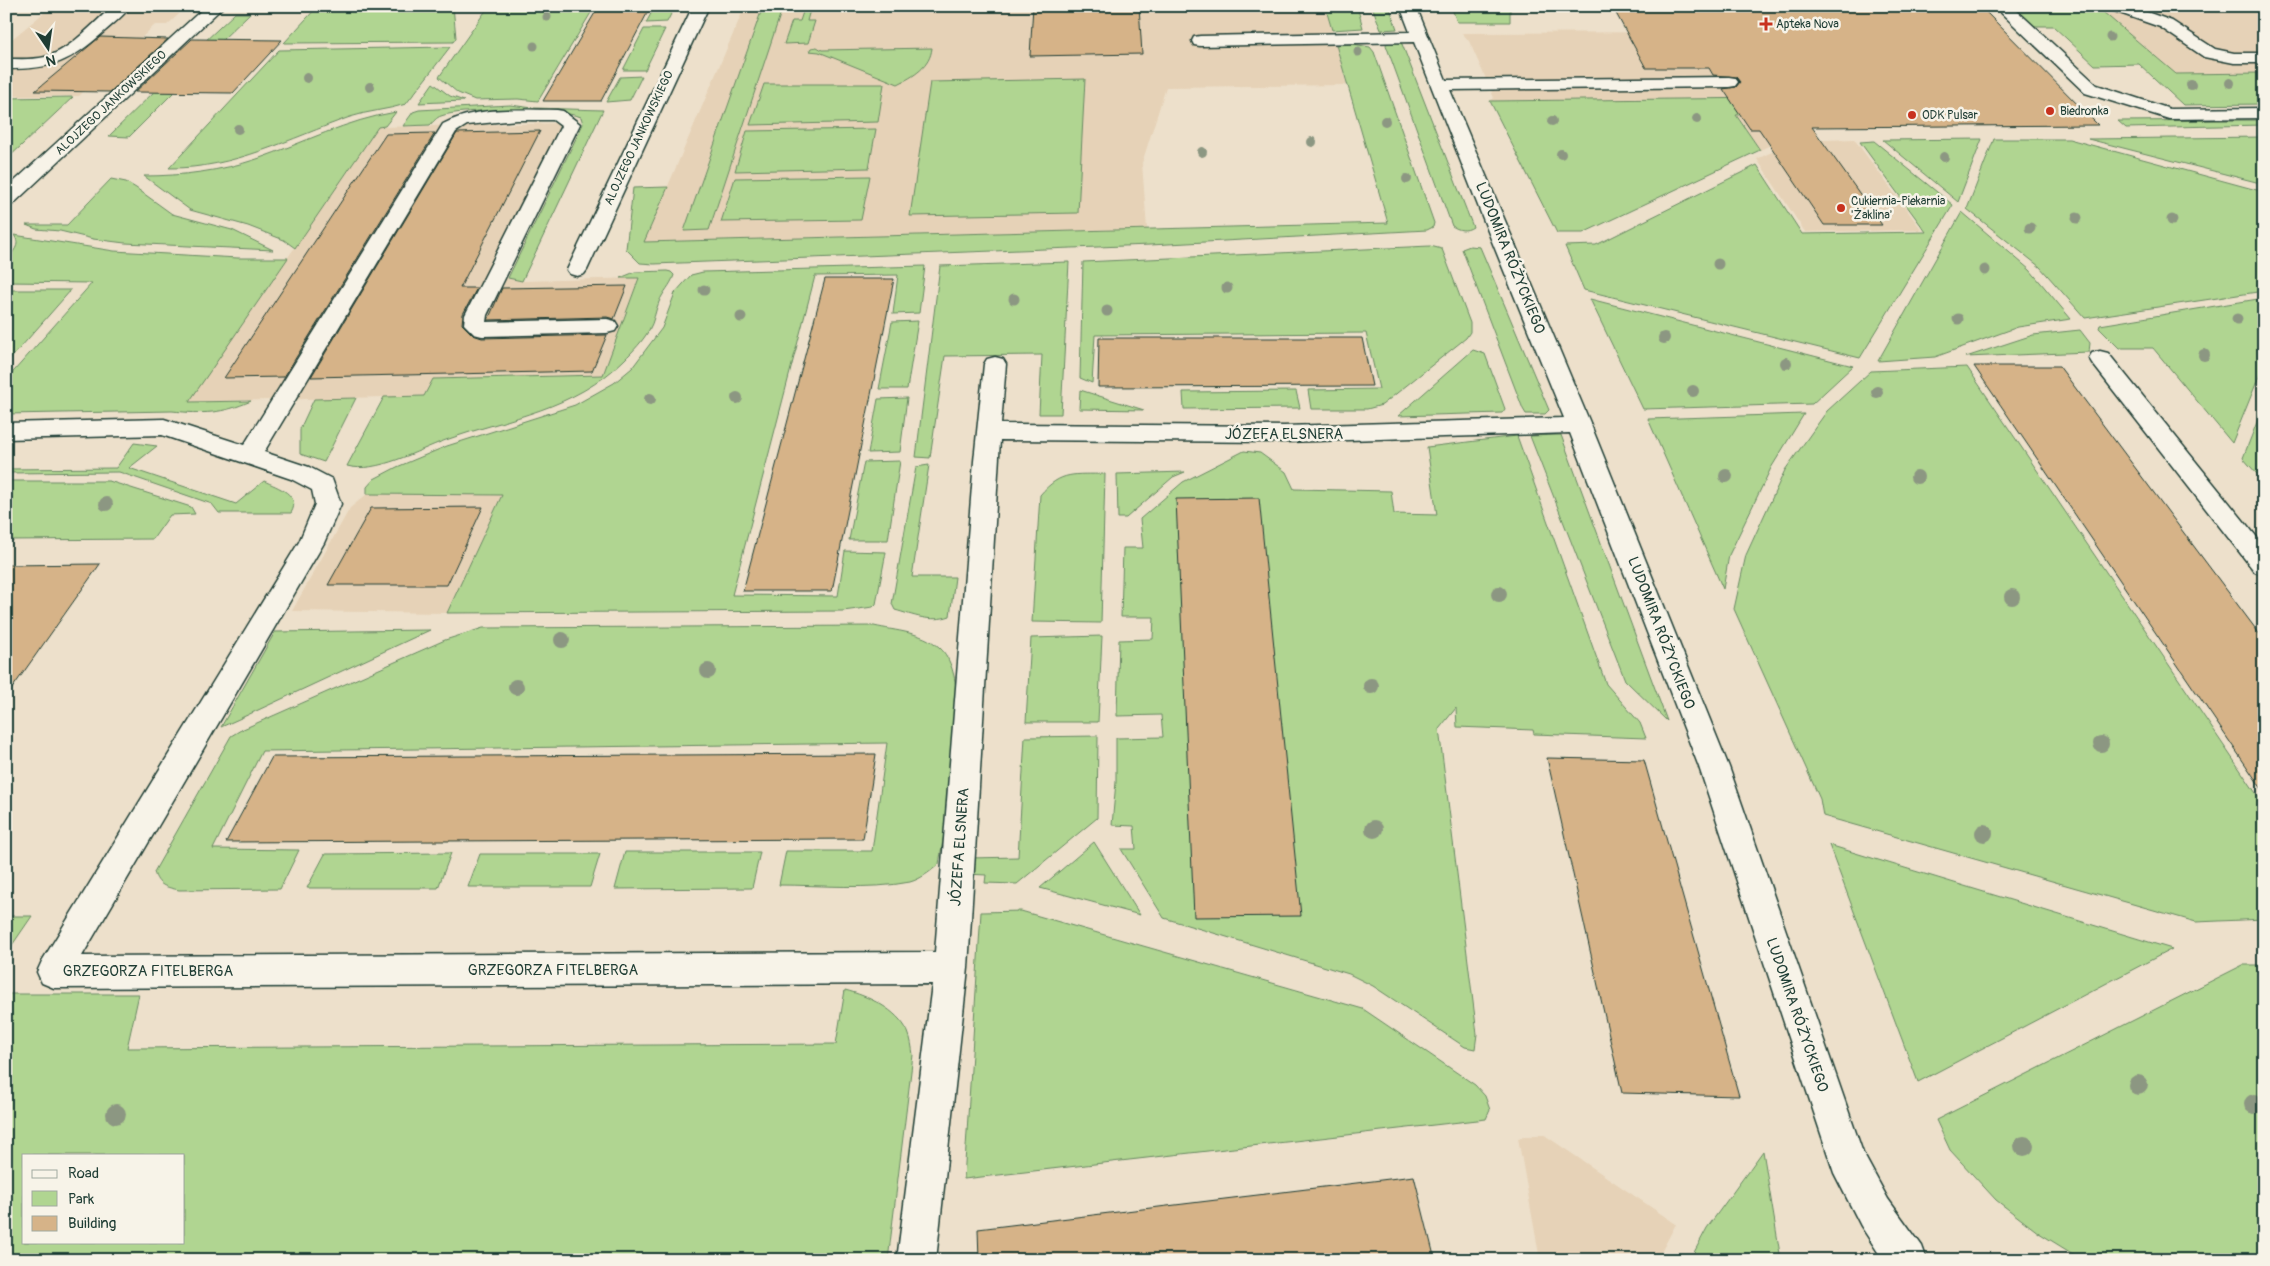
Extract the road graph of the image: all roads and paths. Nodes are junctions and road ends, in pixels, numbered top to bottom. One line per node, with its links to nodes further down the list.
1 (123, 6): 10 (street)
2 (216, 6): 14 (street, ALOJZEGO JANKOWSKIEGO)
3 (701, 6): 15 (street, ALOJZEGO JANKOWSKIEGO)
4 (1408, 6): 7 (street, LUDOMIRA RÓŻYCKIEGO)
5 (2002, 6): 13 (street)
6 (2114, 6): 9 (street)
7 (1420, 37): 8 (street); 12 (street, LUDOMIRA RÓŻYCKIEGO)
8 (1200, 41)
9 (2264, 58)
10 (6, 64)
11 (1729, 82): 12 (street)
12 (1441, 85): 19 (street, LUDOMIRA RÓŻYCKIEGO)
13 (2264, 112)
14 (6, 200)
15 (577, 270)
16 (606, 326): 22 (street)
17 (2100, 358): 23 (street)
18 (995, 364): 21 (street, JÓZEFA ELSNERA)
19 (1579, 425): 21 (street, JÓZEFA ELSNERA); 26 (street, LUDOMIRA RÓŻYCKIEGO)
20 (6, 431): 22 (street, GRZEGORZA FITELBERGA)
21 (989, 432): 24 (street, JÓZEFA ELSNERA)
22 (250, 455): 24 (street, GRZEGORZA FITELBERGA)
23 (2264, 565)
24 (952, 968): 25 (street, JÓZEFA ELSNERA)
25 (916, 1260)
26 (1908, 1260)

